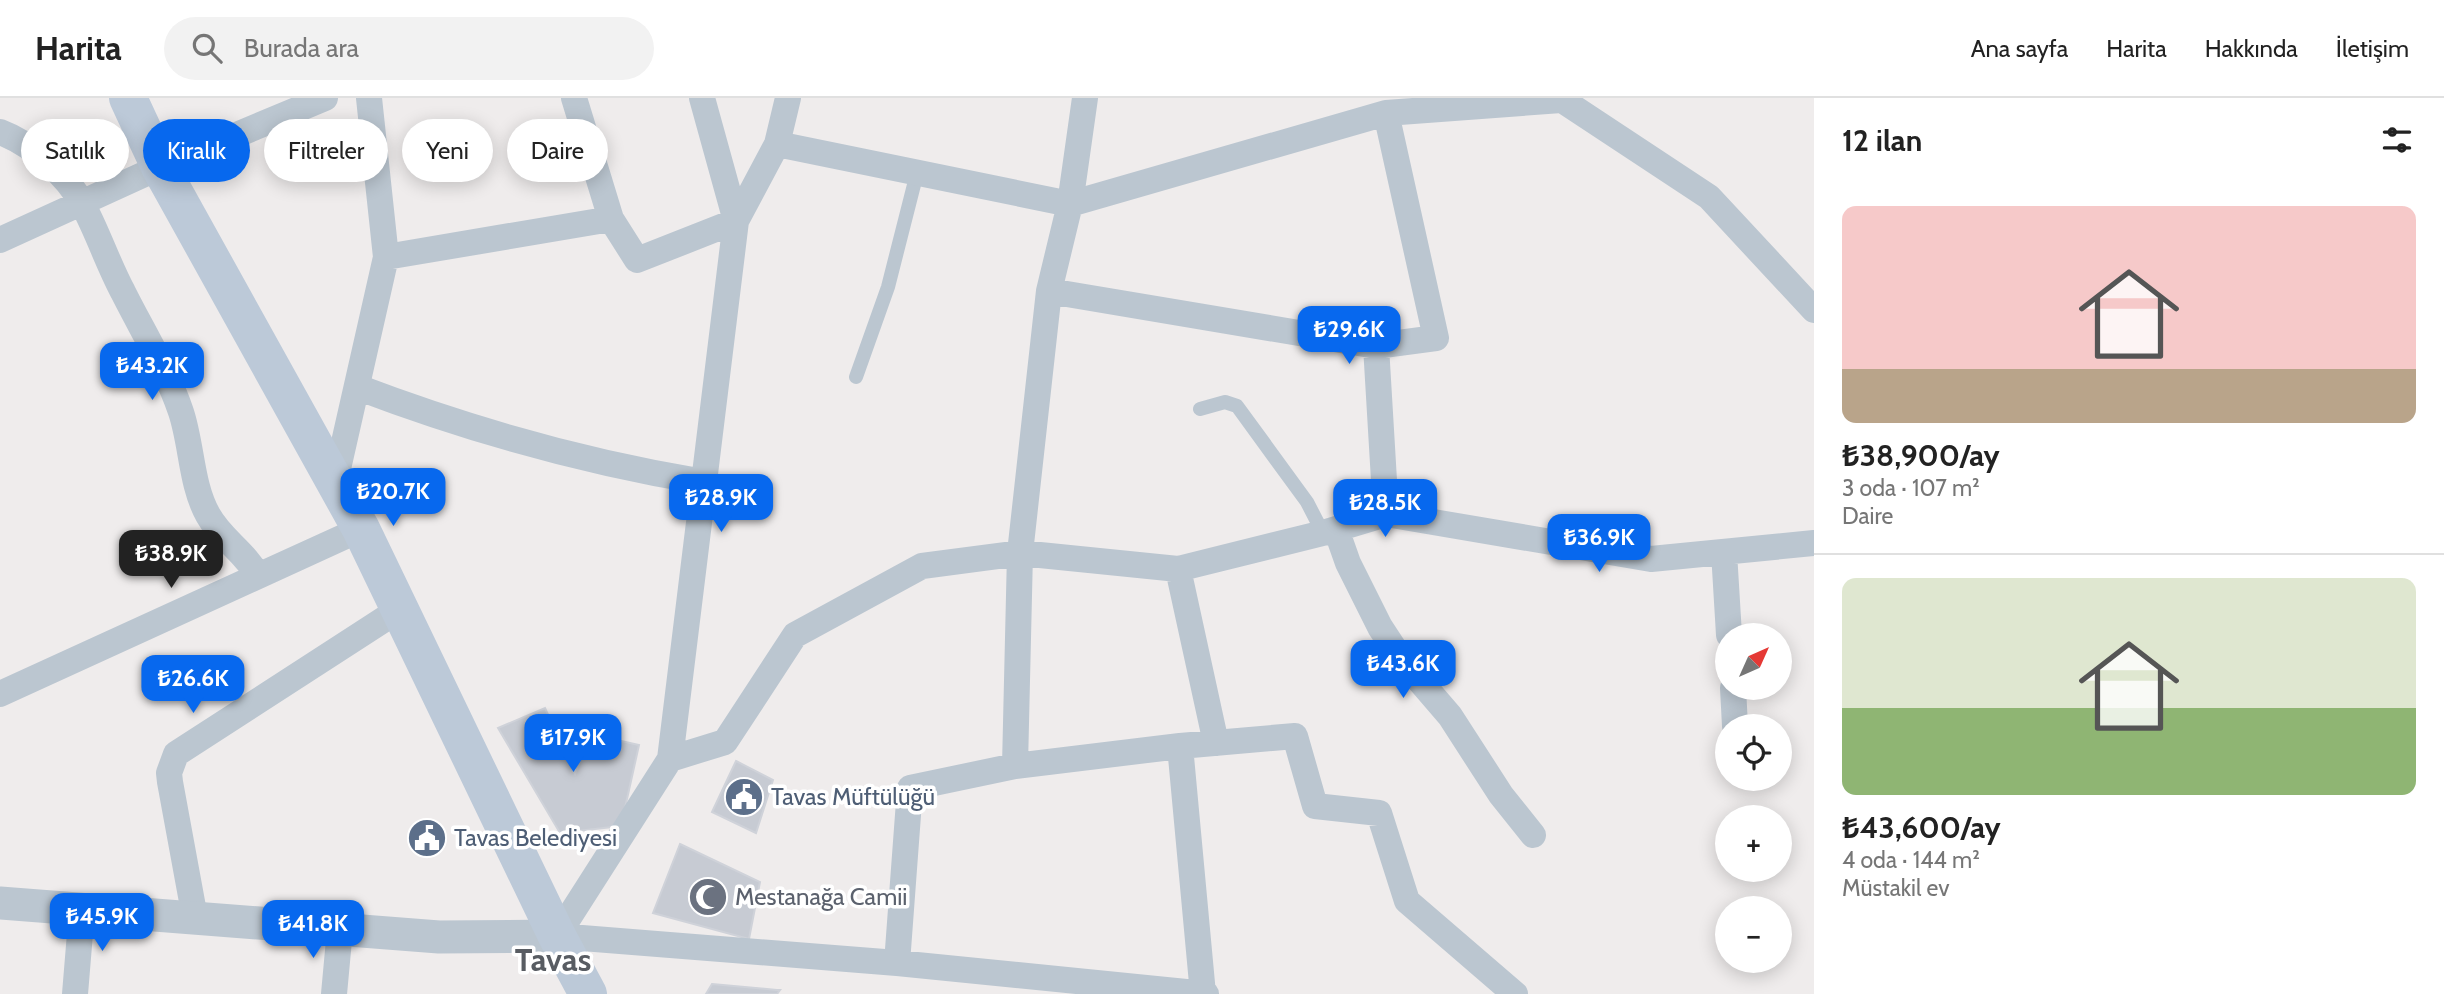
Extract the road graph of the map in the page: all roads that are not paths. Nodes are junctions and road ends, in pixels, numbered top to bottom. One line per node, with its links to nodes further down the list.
1 (128, 98): 11 (main road)
2 (324, 98): 10 (street)
3 (369, 98): 22 (street)
4 (574, 98): 19 (street)
5 (702, 98): 20 (street)
6 (788, 98): 13 (street)
7 (1085, 98): 18 (street)
8 (1560, 99): 9 (street); 24 (street)
9 (1386, 113): 18 (street); 25 (street)
10 (250, 129)
11 (143, 130)
12 (0, 132): 17 (street)
13 (777, 144): 14 (street); 20 (street)
14 (917, 173): 18 (street); 26 (lane)
15 (143, 175): 17 (street)
16 (168, 182): 29 (main road)
17 (82, 203): 21 (street); 38 (street)
18 (1070, 204): 23 (street)
19 (611, 219): 20 (street); 22 (street)
20 (736, 221): 30 (street)
21 (0, 240)
22 (386, 257): 27 (street)
23 (1049, 291): 25 (street); 36 (street)
24 (1814, 310)
25 (1376, 346): 31 (street)
26 (856, 377)
27 (357, 387): 29 (street); 30 (street)
28 (1200, 409): 33 (lane)
29 (335, 482): 32 (main road)
30 (704, 482): 44 (street)
31 (1386, 514): 33 (street); 35 (street)
32 (361, 529): 38 (street); 39 (main road)
33 (1329, 531): 37 (street); 46 (street)
34 (1814, 543): 35 (street)
35 (1724, 552): 40 (street)
36 (1020, 553): 37 (street); 44 (street); 45 (street)
37 (1178, 569): 42 (street)
38 (258, 576): 41 (street)
39 (400, 609): 49 (street); 51 (main road)
40 (1728, 623)
41 (0, 694)
42 (1216, 743): 43 (street); 57 (street)
43 (1180, 746): 45 (street); 56 (street)
44 (670, 759): 51 (street)
45 (1016, 766): 52 (street)
46 (1533, 835)
47 (0, 903): 48 (street)
48 (82, 909): 49 (street); 53 (street)
49 (195, 918): 50 (street)
50 (340, 929): 51 (street); 54 (street)
51 (557, 936): 52 (street); 55 (main road)
52 (897, 963): 56 (street)
53 (75, 994)
54 (334, 994)
55 (588, 994)
56 (1205, 994)
57 (1516, 994)

